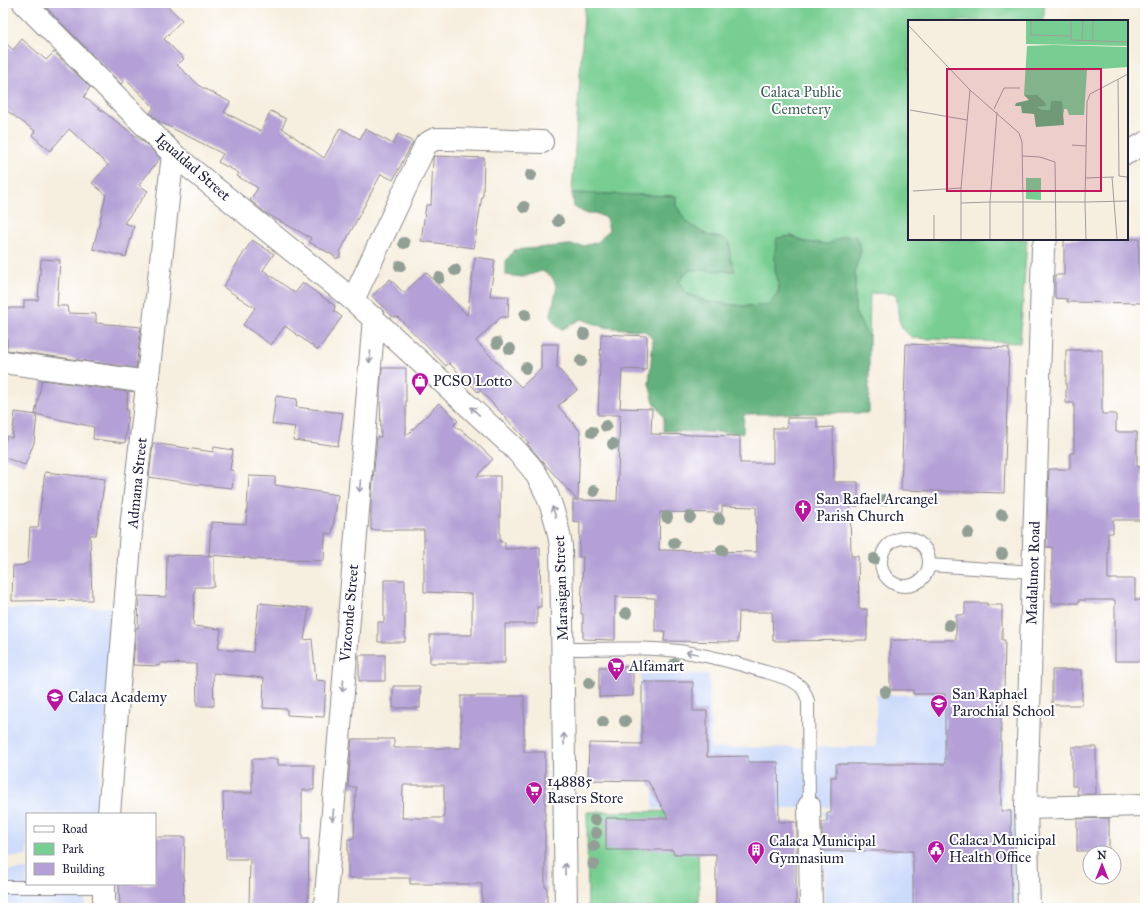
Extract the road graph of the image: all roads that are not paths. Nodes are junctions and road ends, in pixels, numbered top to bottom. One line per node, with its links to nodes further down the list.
1 (24, 3): 5 (street, Igualdad Street)
2 (542, 142): 7 (street)
3 (1145, 142): 4 (street)
4 (1128, 151)
5 (173, 154): 7 (street, Igualdad Street); 10 (street, Admana Street)
6 (1046, 240): 12 (street, Madalunot Road)
7 (353, 300): 8 (street, Igualdad Street)
8 (374, 318): 13 (street, Marasigan Street, one-way to 8); 21 (street, Vizconde Street, one-way to 21)
9 (3, 362): 10 (street)
10 (148, 382): 17 (street, Admana Street)
11 (929, 565): 11 (lane); 12 (lane)
12 (1034, 572): 16 (street, Madalunot Road)
13 (563, 649): 15 (lane, one-way to 13); 22 (street, Marasigan Street, one-way to 13)
14 (1145, 805): 16 (street)
15 (809, 806): 23 (street)
16 (1026, 808): 24 (street, Madalunot Road)
17 (109, 813)
18 (104, 885): 19 (lane); 20 (street)
19 (3, 887)
20 (104, 908)
21 (325, 908)
22 (566, 908)
23 (811, 908)
24 (1029, 908)

